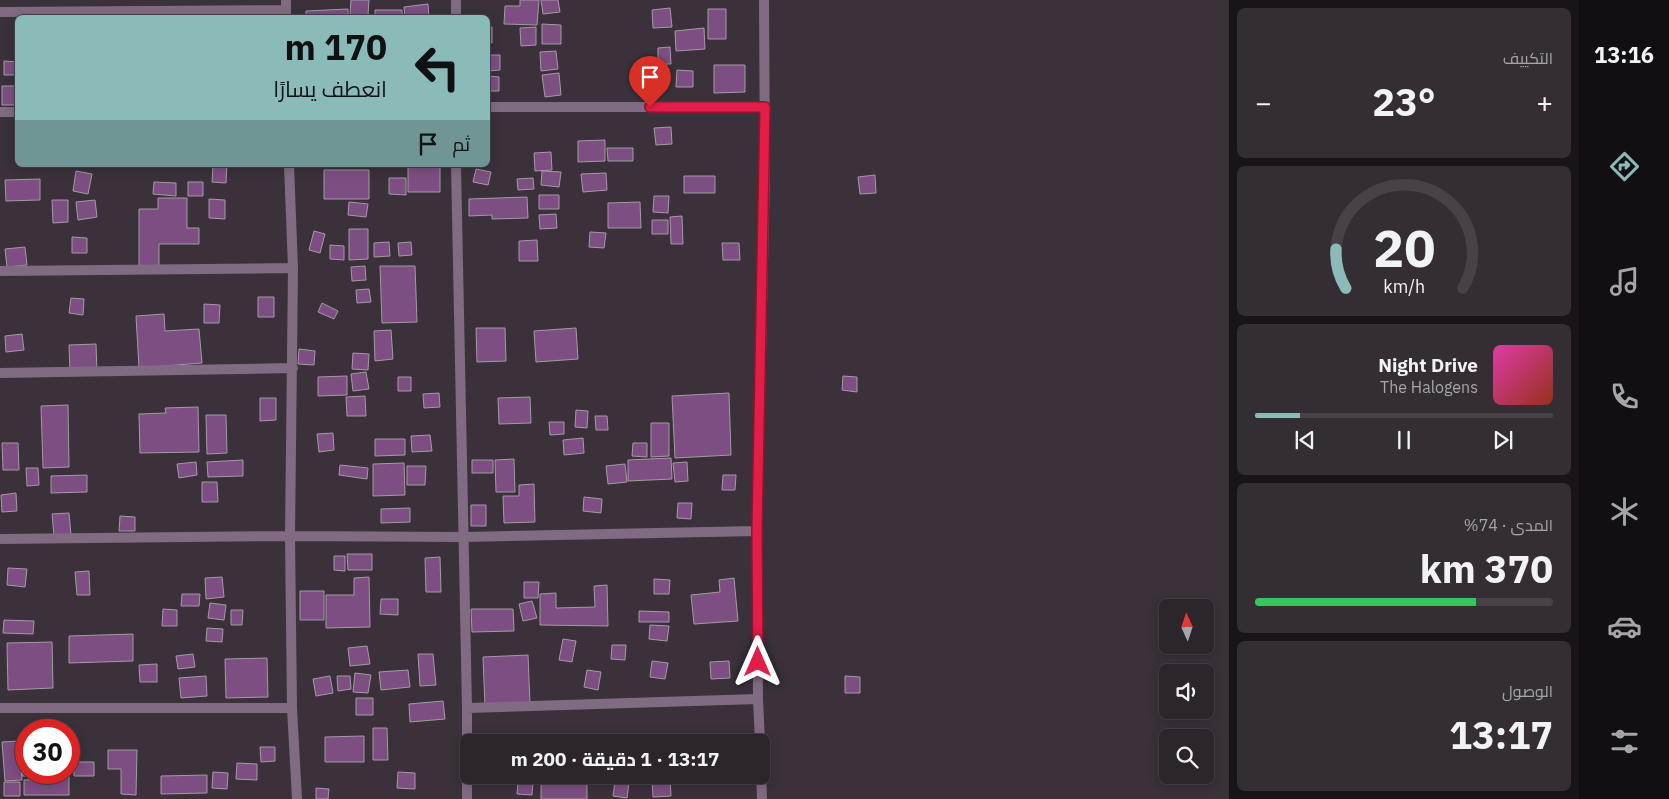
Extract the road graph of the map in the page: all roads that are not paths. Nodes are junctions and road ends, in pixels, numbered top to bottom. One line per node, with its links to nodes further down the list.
1 (456, 0): 5 (street)
2 (764, 0): 7 (street)
3 (286, 9): 4 (street)
4 (0, 12)
5 (456, 15)
6 (490, 107): 7 (street)
7 (765, 107): 16 (street)
8 (0, 112): 9 (street)
9 (15, 112)
10 (289, 167): 12 (street)
11 (456, 167): 18 (street)
12 (293, 268): 13 (street); 14 (street)
13 (0, 271)
14 (293, 368): 15 (street); 17 (street)
15 (0, 373)
16 (757, 531): 18 (street); 20 (street)
17 (290, 536): 18 (street); 19 (street); 22 (street)
18 (463, 537): 23 (street)
19 (0, 539)
20 (758, 699): 23 (street); 24 (street)
21 (0, 708): 22 (street)
22 (292, 708): 26 (street)
23 (467, 708): 27 (street)
24 (760, 734)
25 (761, 784): 28 (street)
26 (297, 799)
27 (467, 799)
28 (762, 799)

